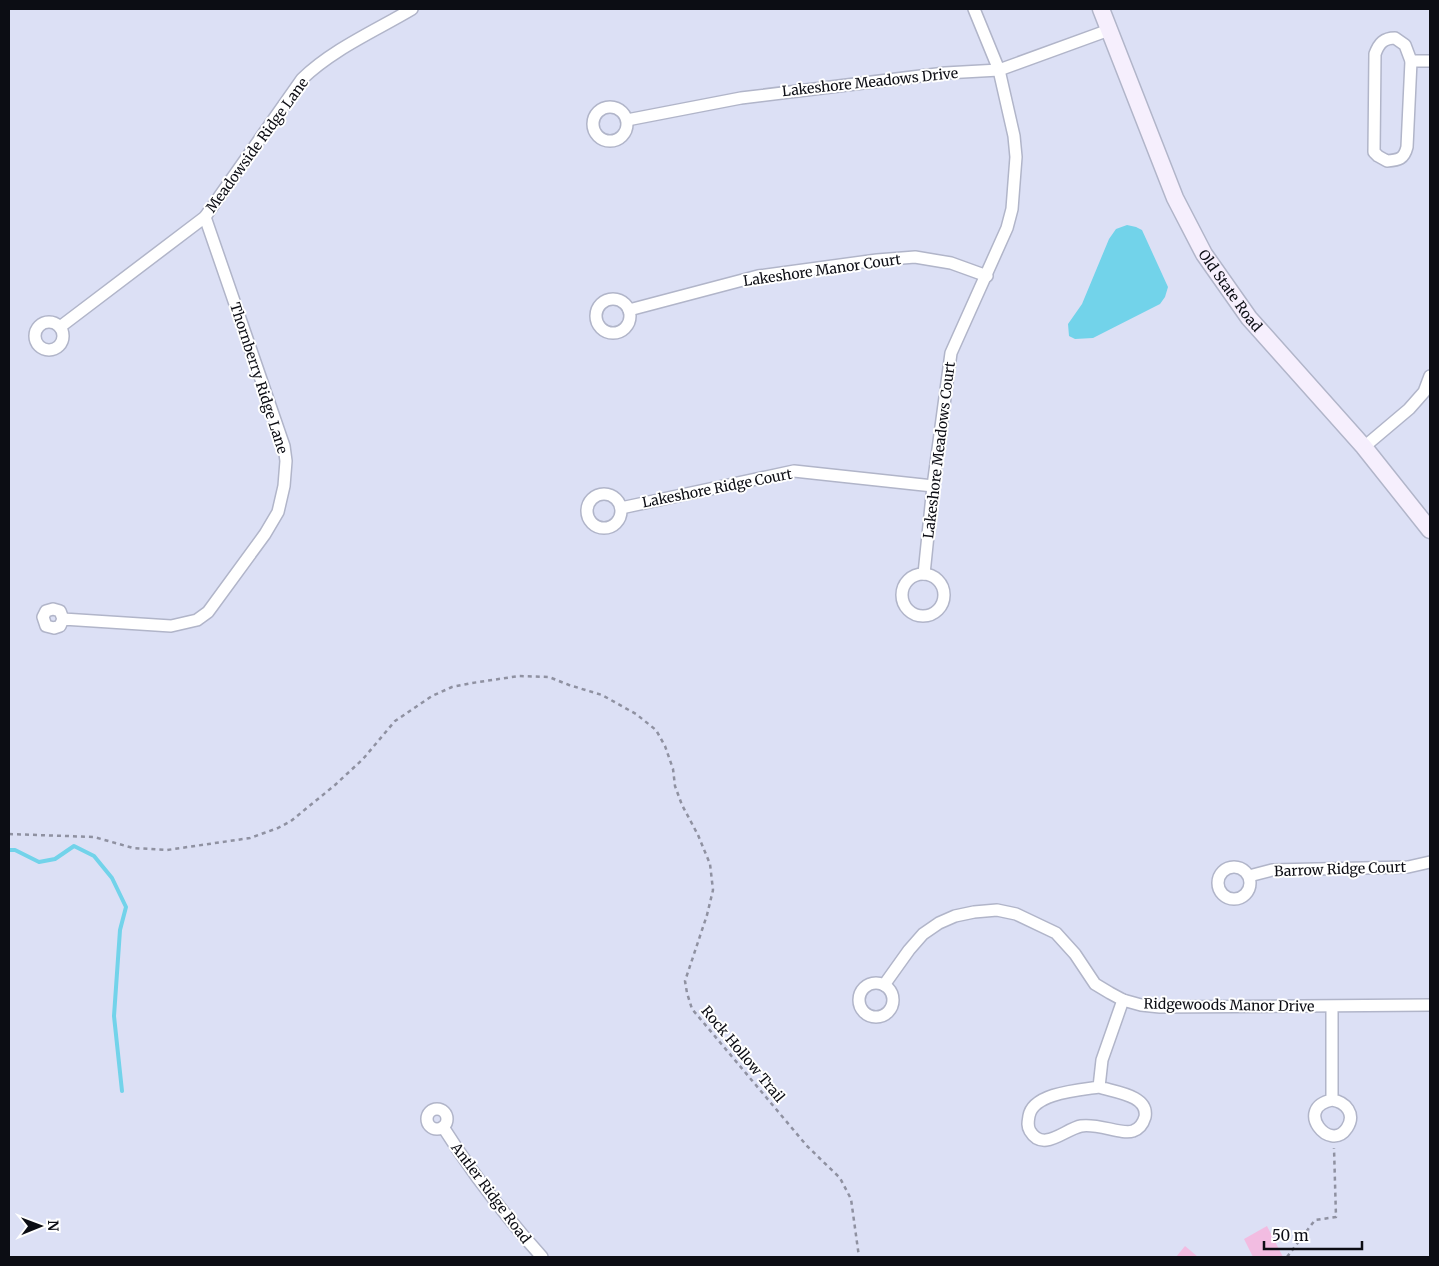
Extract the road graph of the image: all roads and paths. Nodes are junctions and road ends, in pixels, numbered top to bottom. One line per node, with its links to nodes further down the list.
1 (412, 9): 9 (street, Meadowside Ridge Lane)
2 (974, 9): 7 (street, Lakeshore Meadows Court)
3 (1101, 9): 4 (street, Old State Road)
4 (1109, 30): 7 (street, Lakeshore Meadows Drive); 14 (street, Old State Road)
5 (1430, 60): 6 (street)
6 (1411, 61): 6 (street)
7 (999, 70): 8 (street, Lakeshore Meadows Drive); 10 (street, Lakeshore Meadows Court)
8 (627, 120)
9 (205, 217): 12 (street, Meadowside Ridge Lane); 19 (street, Thornberry Ridge Lane)
10 (987, 276): 11 (street, Lakeshore Manor Court); 15 (street, Lakeshore Meadows Court)
11 (629, 310)
12 (60, 328)
13 (1430, 376): 14 (street)
14 (1364, 447): 17 (street, Old State Road)
15 (933, 486): 16 (street, Lakeshore Ridge Court); 18 (street, Lakeshore Meadows Court)
16 (621, 508)
17 (1430, 530)
18 (924, 574)
19 (63, 619)
20 (9, 834): 32 (path, Rock Hollow Trail)
21 (1430, 862): 22 (street, Barrow Ridge Court)
22 (1249, 876)
23 (884, 985): 24 (street, Ridgewoods Manor Drive)
24 (1123, 1000): 26 (street, Ridgewoods Manor Drive); 27 (street)
25 (1430, 1005): 26 (street, Ridgewoods Manor Drive)
26 (1332, 1007): 28 (street)
27 (1099, 1087): 27 (street)
28 (1332, 1100)
29 (443, 1127): 31 (street, Antler Ridge Road)
30 (1334, 1146): 33 (path)
31 (542, 1257)
32 (859, 1257)
33 (1287, 1257)

